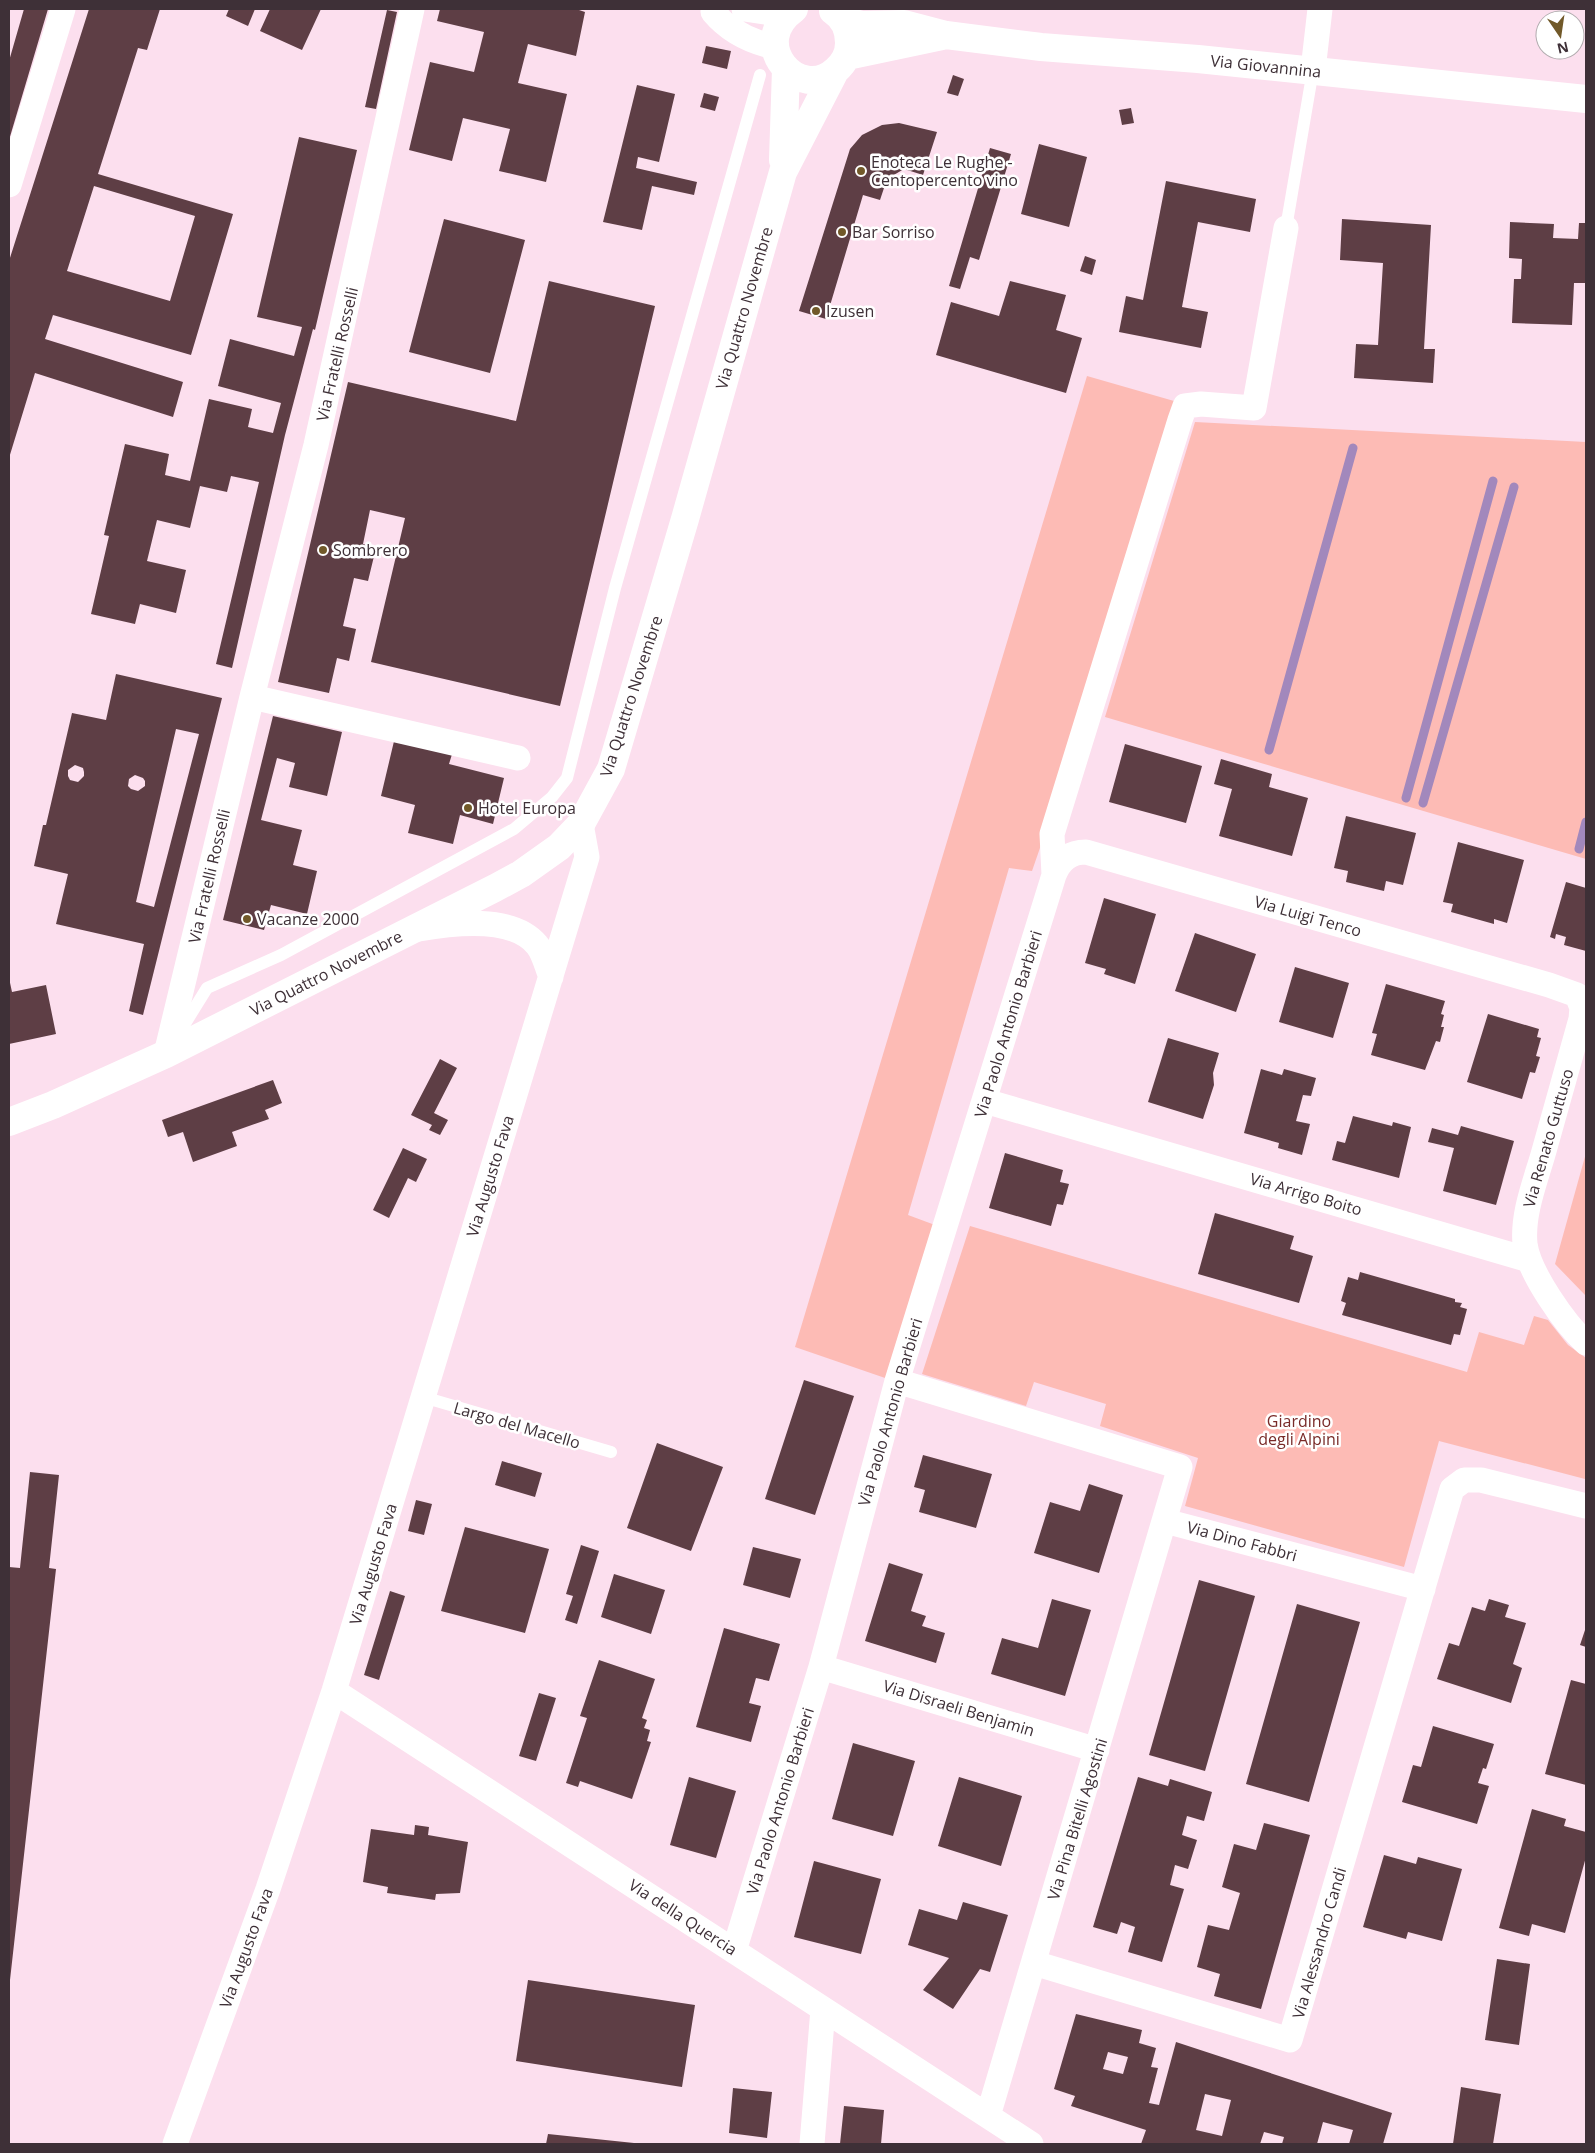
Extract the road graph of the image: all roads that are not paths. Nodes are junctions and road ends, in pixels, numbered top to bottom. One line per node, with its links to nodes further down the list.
1 (63, 9): 14 (street)
2 (412, 9): 16 (street, Via Fratelli Rosselli)
3 (744, 9): 6 (street)
4 (1320, 9): 11 (street)
5 (709, 10): 9 (street)
6 (790, 12): 9 (main road, Via Quattro Novembre)
7 (836, 14): 8 (main road, Via Giovannina); 10 (main road, Via Quattro Novembre)
8 (946, 35): 10 (main road, Via Giovannina); 11 (main road, Via Giovannina)
9 (774, 64): 10 (main road); 13 (main road, Via Quattro Novembre); 23 (lane)
10 (840, 64): 13 (main road, Via Quattro Novembre)
11 (1313, 70): 12 (main road, Via Giovannina); 15 (lane)
12 (1586, 99)
13 (783, 172): 18 (main road, Via Quattro Novembre)
14 (9, 185)
15 (1286, 228): 19 (street)
16 (252, 697): 17 (street); 23 (street, Via Fratelli Rosselli)
17 (518, 758)
18 (581, 824): 20 (main road, Via Quattro Novembre); 21 (street, Via Augusto Fava)
19 (1054, 875): 22 (street, Via Luigi Tenco); 24 (street, Via Paolo Antonio Barbieri)
20 (412, 930): 21 (street); 23 (main road, Via Quattro Novembre)
21 (551, 977): 29 (street, Via Augusto Fava)
22 (1572, 991): 26 (street, Via Renato Guttuso)
23 (166, 1054): 25 (main road, Via Quattro Novembre)
24 (984, 1101): 26 (street, Via Arrigo Boito); 28 (street, Via Paolo Antonio Barbieri)
25 (9, 1122)
26 (1529, 1260): 27 (street)
27 (1586, 1344)
28 (897, 1381): 32 (street, Via Dino Fabbri); 34 (street, Via Paolo Antonio Barbieri)
29 (423, 1397): 30 (lane, Largo del Macello); 35 (street, Via Augusto Fava)
30 (611, 1452)
31 (1586, 1506): 33 (street)
32 (1165, 1521): 33 (street, Via Dino Fabbri); 36 (street, Via Pina Bitelli Agostini)
33 (1424, 1589): 38 (street, Via Alessandro Candi)
34 (821, 1667): 36 (street, Via Disraeli Benjamin); 37 (street, Via Paolo Antonio Barbieri)
35 (334, 1691): 37 (street, Via della Quercia); 41 (street, Via Augusto Fava)
36 (1097, 1750): 38 (street, Via Pina Bitelli Agostini)
37 (734, 1951): 39 (street, Via della Quercia)
38 (1034, 1963): 40 (street, Via Pina Bitelli Agostini)
39 (823, 2009): 40 (street, Via della Quercia); 42 (street)
40 (988, 2116): 43 (street, Via della Quercia)
41 (175, 2144)
42 (812, 2144)
43 (1031, 2144)

